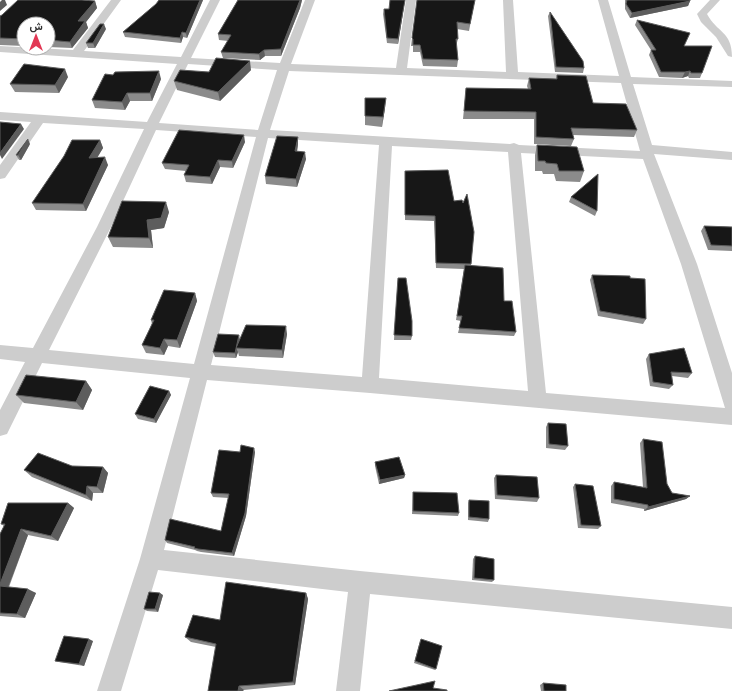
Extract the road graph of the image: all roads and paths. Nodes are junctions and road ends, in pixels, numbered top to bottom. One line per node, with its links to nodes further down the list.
1 (116, 0): 9 (street)
2 (215, 0): 11 (street)
3 (310, 0): 12 (street)
4 (411, 0): 13 (street)
5 (508, 0): 14 (street)
6 (603, 0): 15 (street)
7 (715, 0): 10 (street)
8 (0, 49): 9 (street)
9 (77, 53): 11 (street)
10 (732, 54)
11 (185, 61): 12 (street); 19 (street)
12 (284, 67): 13 (street); 20 (street)
13 (402, 72): 14 (street)
14 (512, 76): 15 (street)
15 (626, 80): 16 (street); 23 (street)
16 (732, 84)
17 (0, 116): 18 (street)
18 (40, 118): 19 (street); 25 (street)
19 (152, 125): 20 (street); 27 (street)
20 (264, 134): 21 (street); 28 (street)
21 (386, 142): 22 (street); 29 (street)
22 (514, 147): 23 (street); 30 (street)
23 (647, 152): 24 (street); 31 (street)
24 (732, 156)
25 (0, 175)
26 (0, 352): 27 (street)
27 (38, 355): 28 (street); 33 (street)
28 (202, 372): 29 (street); 34 (street)
29 (370, 385): 30 (street)
30 (538, 400): 32 (street)
31 (732, 404)
32 (732, 417)
33 (0, 428)
34 (151, 558): 35 (street); 37 (street)
35 (360, 582): 36 (street); 38 (street)
36 (732, 618)
37 (109, 691)
38 (348, 691)

